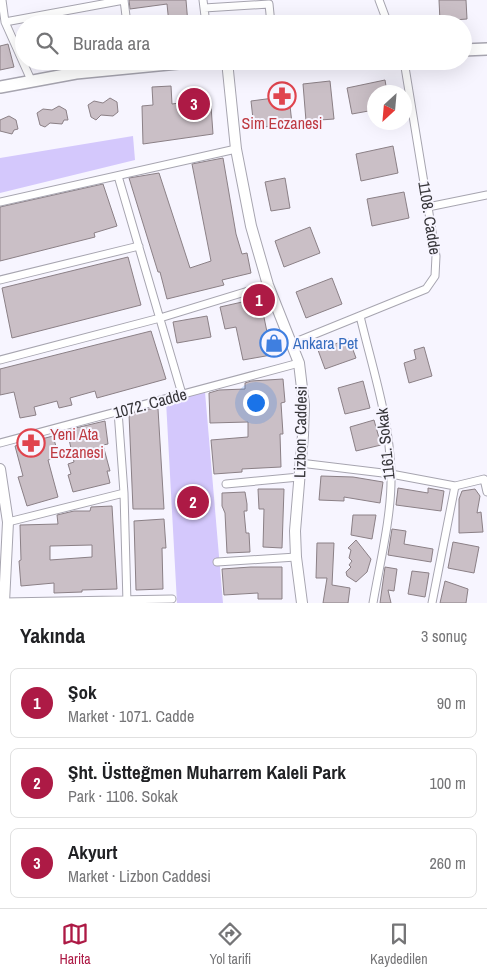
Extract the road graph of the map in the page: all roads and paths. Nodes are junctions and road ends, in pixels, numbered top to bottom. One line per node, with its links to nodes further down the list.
1 (2, 0): 12 (street)
2 (124, 0): 6 (street); 7 (street)
3 (203, 0): 5 (street)
4 (379, 0): 10 (street)
5 (204, 8): 8 (street); 9 (street)
6 (43, 15)
7 (126, 15)
8 (205, 15)
9 (270, 15)
10 (385, 15)
11 (15, 20): 12 (street)
12 (5, 22): 13 (street)
13 (15, 44)
14 (487, 49): 15 (main road)
15 (472, 50)
16 (27, 70): 20 (street)
17 (94, 70): 20 (main road)
18 (228, 70): 22 (main road, Lizbon Caddesi)
19 (405, 70): 26 (street, 1108. Cadde)
20 (31, 80): 21 (main road)
21 (0, 86)
22 (236, 149): 23 (street); 29 (main road, Lizbon Caddesi)
23 (118, 176): 25 (street); 27 (street)
24 (487, 195): 26 (street)
25 (0, 202)
26 (428, 207): 30 (street, 1108. Cadde)
27 (139, 246): 28 (street); 31 (street)
28 (0, 280)
29 (268, 286): 31 (street); 32 (main road, Lizbon Caddesi)
30 (360, 316): 32 (street, 1108. Cadde); 40 (street, 1161. Sokak)
31 (160, 318): 33 (street); 35 (street)
32 (293, 343): 34 (main road, Lizbon Caddesi)
33 (0, 360)
34 (300, 363): 35 (street, 1072. Cadde); 38 (main road, Lizbon Caddesi)
35 (182, 394): 36 (street, 1072. Cadde)
36 (118, 411): 37 (street, 1072. Cadde); 44 (street)
37 (0, 443)
38 (300, 463): 40 (street); 41 (main road, Lizbon Caddesi)
39 (0, 469): 46 (main road)
40 (391, 474): 43 (street); 53 (street, 1161. Sokak)
41 (299, 477): 42 (street); 47 (main road, Lizbon Caddesi)
42 (226, 484)
43 (455, 486): 45 (street); 54 (street)
44 (124, 492): 46 (street); 50 (street)
45 (487, 492)
46 (8, 522): 51 (main road)
47 (296, 557): 48 (street); 52 (main road, Lizbon Caddesi)
48 (217, 562)
49 (172, 599): 50 (street)
50 (127, 602): 51 (street)
51 (4, 603)
52 (302, 603)
53 (373, 603)
54 (432, 603)

